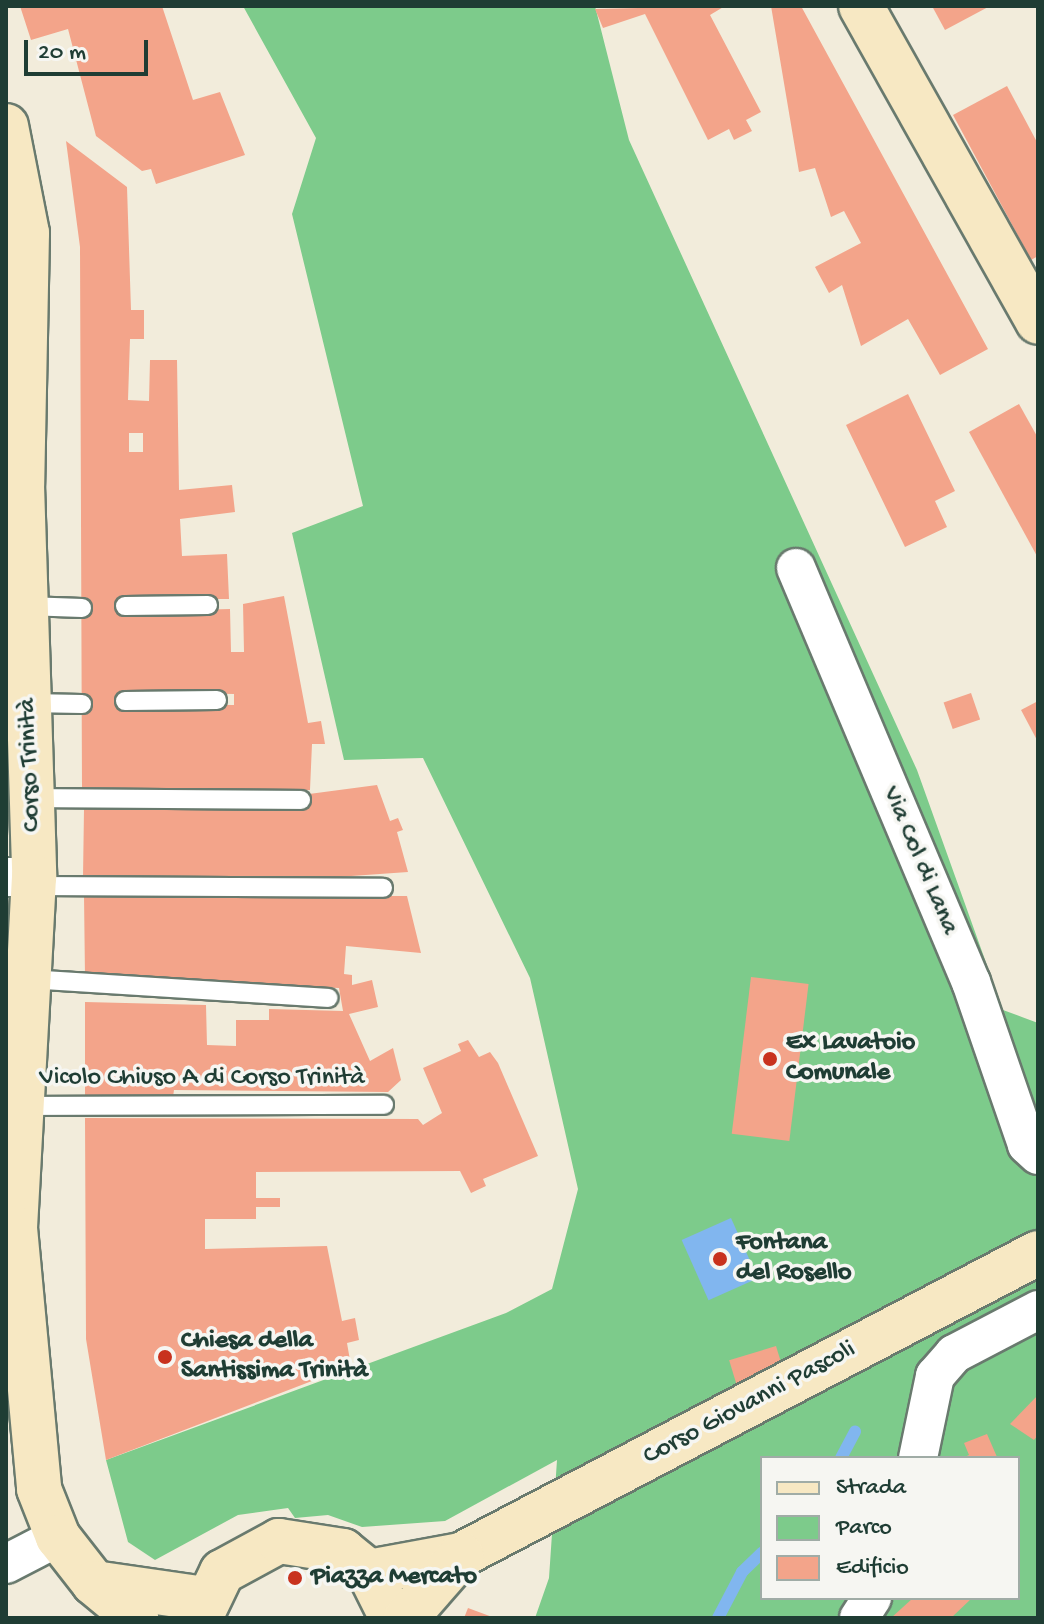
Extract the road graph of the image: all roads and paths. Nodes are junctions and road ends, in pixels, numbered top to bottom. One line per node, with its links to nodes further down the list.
1 (861, 6): 3 (main road)
2 (6, 126): 4 (main road, Corso Trinità)
3 (1038, 322)
4 (14, 486): 7 (main road, Corso Trinità)
5 (796, 568): 22 (street, Via Col di Lana)
6 (208, 605): 8 (lane)
7 (26, 606): 9 (lane); 12 (main road, Corso Trinità)
8 (125, 606)
9 (82, 608)
10 (217, 700): 11 (lane)
11 (125, 701)
12 (29, 703): 13 (lane); 14 (main road, Corso Trinità)
13 (82, 704)
14 (32, 798): 15 (lane); 16 (main road, Corso Trinità)
15 (301, 800)
16 (25, 880): 17 (lane); 18 (main road, Corso Trinità)
17 (383, 888)
18 (29, 979): 19 (lane); 21 (main road, Corso Trinità)
19 (328, 998)
20 (384, 1105): 21 (lane, Vicolo Chiuso A di Corso Trinità)
21 (21, 1106): 26 (main road, Corso Trinità)
22 (1034, 1154)
23 (1038, 1253): 27 (main road, Corso Giovanni Pascoli)
24 (1038, 1310): 25 (street)
25 (918, 1456)
26 (58, 1537): 28 (street); 30 (main road)
27 (461, 1555): 29 (main road, Corso Giovanni Pascoli); 35 (main road, Corso Giovanni Pascoli)
28 (6, 1564)
29 (369, 1572): 32 (main road); 34 (main road)
30 (94, 1583): 32 (main road); 33 (main road)
31 (871, 1600): 36 (street)
32 (202, 1609)
33 (136, 1618)
34 (392, 1618)
35 (406, 1618)
36 (859, 1618)

